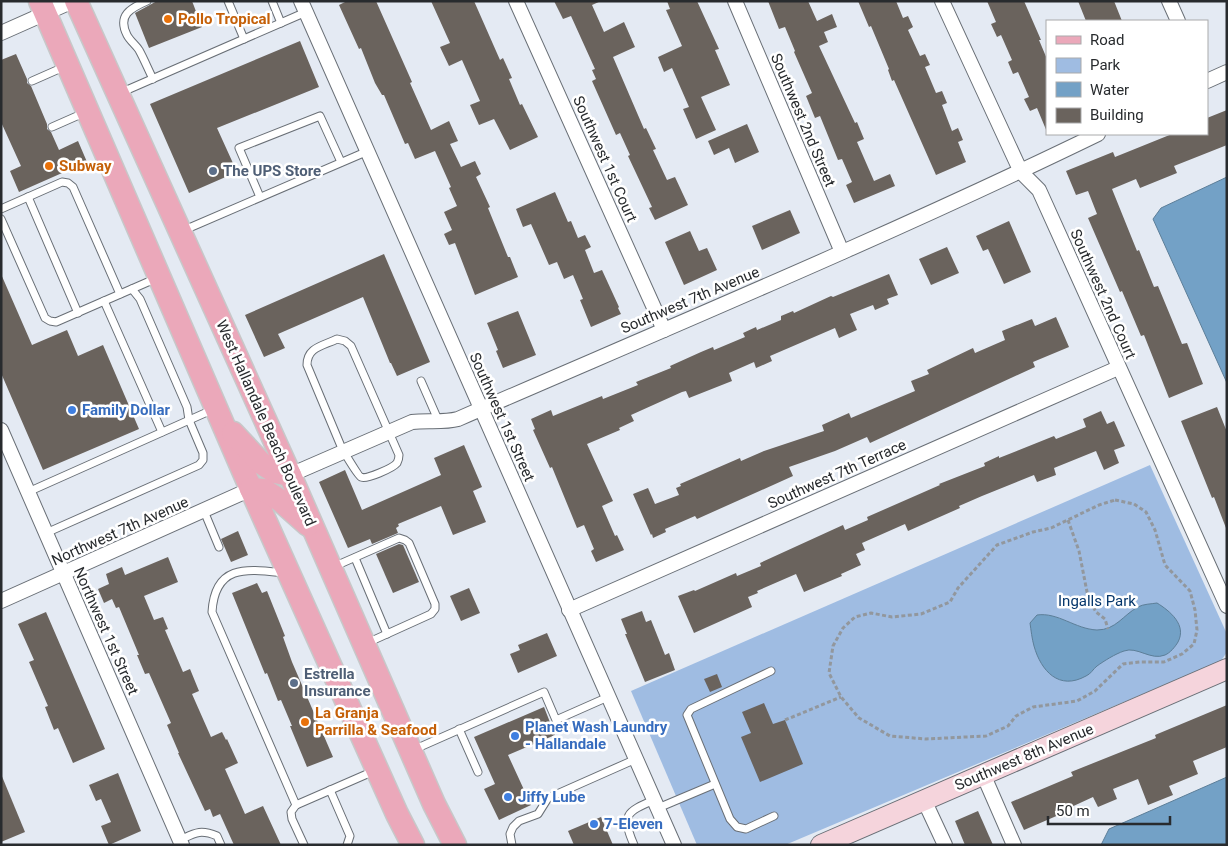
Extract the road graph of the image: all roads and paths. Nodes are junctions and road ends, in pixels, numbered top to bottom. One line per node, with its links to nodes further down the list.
1 (74, 1): 10 (street); 20 (main road, West Hallandale Beach Boulevard)
2 (147, 1): 17 (lane)
3 (228, 1): 14 (lane)
4 (272, 1): 12 (lane)
5 (516, 1): 38 (street, Southwest 1st Court)
6 (735, 1): 32 (street, Southwest 2nd Street)
7 (942, 1): 26 (street, Southwest 2nd Court)
8 (1169, 1): 11 (street)
9 (303, 6): 12 (lane); 24 (street, Southwest 1st Street)
10 (43, 7): 13 (street); 15 (main road)
11 (1178, 20)
12 (282, 22): 14 (lane)
13 (2, 32)
14 (244, 39): 17 (lane)
15 (68, 65): 18 (lane); 21 (main road)
16 (1227, 72): 19 (street)
17 (153, 79): 20 (lane)
18 (32, 81)
19 (1208, 81)
20 (118, 94): 31 (main road, West Hallandale Beach Boulevard)
21 (88, 112): 22 (lane); 33 (main road)
22 (52, 127)
23 (1096, 135): 26 (street, Southwest 7th Avenue)
24 (368, 151): 25 (lane); 41 (street, Southwest 1st Street)
25 (342, 162): 28 (lane); 28 (lane)
26 (1021, 172): 32 (street, Southwest 7th Avenue); 39 (street, Southwest 2nd Court)
27 (28, 197): 29 (lane); 35 (lane); 37 (lane)
28 (260, 197): 31 (lane)
29 (1, 209)
30 (1, 219): 37 (lane)
31 (180, 231): 50 (main road, West Hallandale Beach Boulevard)
32 (842, 252): 38 (street, Southwest 7th Avenue)
33 (160, 277): 34 (lane); 42 (main road)
34 (132, 289): 35 (lane); 43 (lane)
35 (120, 294): 36 (lane)
36 (104, 302): 37 (lane); 46 (lane)
37 (78, 313)
38 (664, 330): 41 (street, Southwest 7th Avenue)
39 (1118, 368): 63 (street, Southwest 2nd Court); 64 (street, Southwest 7th Terrace)
40 (421, 381): 44 (lane)
41 (482, 409): 44 (street, Southwest 7th Avenue); 64 (street, Southwest 1st Street)
42 (220, 416): 43 (lane); 50 (main road); 51 (main road)
43 (188, 420): 46 (lane); 56 (lane)
44 (439, 422): 47 (street, Southwest 7th Avenue)
45 (1, 430): 49 (street, Northwest 1st Street)
46 (162, 432): 52 (lane)
47 (389, 432): 48 (street, Southwest 7th Avenue); 48 (lane); 48 (lane)
48 (343, 451): 50 (street, Southwest 7th Avenue)
49 (6, 454): 52 (street, Northwest 1st Street)
50 (290, 474): 55 (main road, West Hallandale Beach Boulevard)
51 (252, 490): 53 (street, Northwest 7th Avenue); 55 (main road); 60 (main road)
52 (28, 492): 56 (street, Northwest 1st Street)
53 (204, 511): 57 (lane); 61 (street, Northwest 7th Avenue)
54 (1068, 520): 65 (path); 70 (path); 70 (path)
55 (315, 531): 59 (main road, West Hallandale Beach Boulevard)
56 (46, 533): 61 (street, Northwest 1st Street)
57 (220, 547)
58 (355, 558): 59 (lane); 66 (lane); 66 (lane)
59 (331, 568): 67 (main road, West Hallandale Beach Boulevard)
60 (289, 573): 76 (main road); 83 (lane)
61 (63, 574): 62 (street, Northwest 7th Avenue); 85 (street, Northwest 1st Street)
62 (1, 601)
63 (1227, 606)
64 (569, 610): 71 (street, Southwest 1st Street)
65 (1108, 629)
66 (387, 634): 67 (lane)
67 (364, 644): 74 (main road, West Hallandale Beach Boulevard)
68 (1227, 669): 78 (street, Southwest 8th Avenue)
69 (771, 671): 79 (lane)
70 (841, 697): 72 (path)
71 (608, 698): 73 (lane); 75 (street, Southwest 1st Street)
72 (785, 720)
73 (459, 729): 74 (lane); 77 (lane)
74 (410, 751): 91 (main road, West Hallandale Beach Boulevard)
75 (636, 759): 82 (street, Southwest 1st Street); 92 (lane)
76 (377, 770): 80 (lane); 90 (main road)
77 (478, 772)
78 (983, 774): 81 (street, Southwest 8th Avenue); 96 (street)
79 (715, 784): 82 (lane); 84 (lane)
80 (330, 790): 83 (lane); 89 (lane)
81 (924, 800): 86 (street, Southwest 8th Avenue); 95 (street)
82 (656, 804): 93 (lane); 94 (street, Southwest 1st Street)
83 (296, 805): 88 (lane)
84 (774, 816)
85 (181, 842): 87 (lane)
86 (831, 843)
87 (221, 845)
88 (304, 845)
89 (347, 845)
90 (413, 845)
91 (455, 845)
92 (512, 845)
93 (634, 845)
94 (674, 845)
95 (945, 845)
96 (1014, 845)

